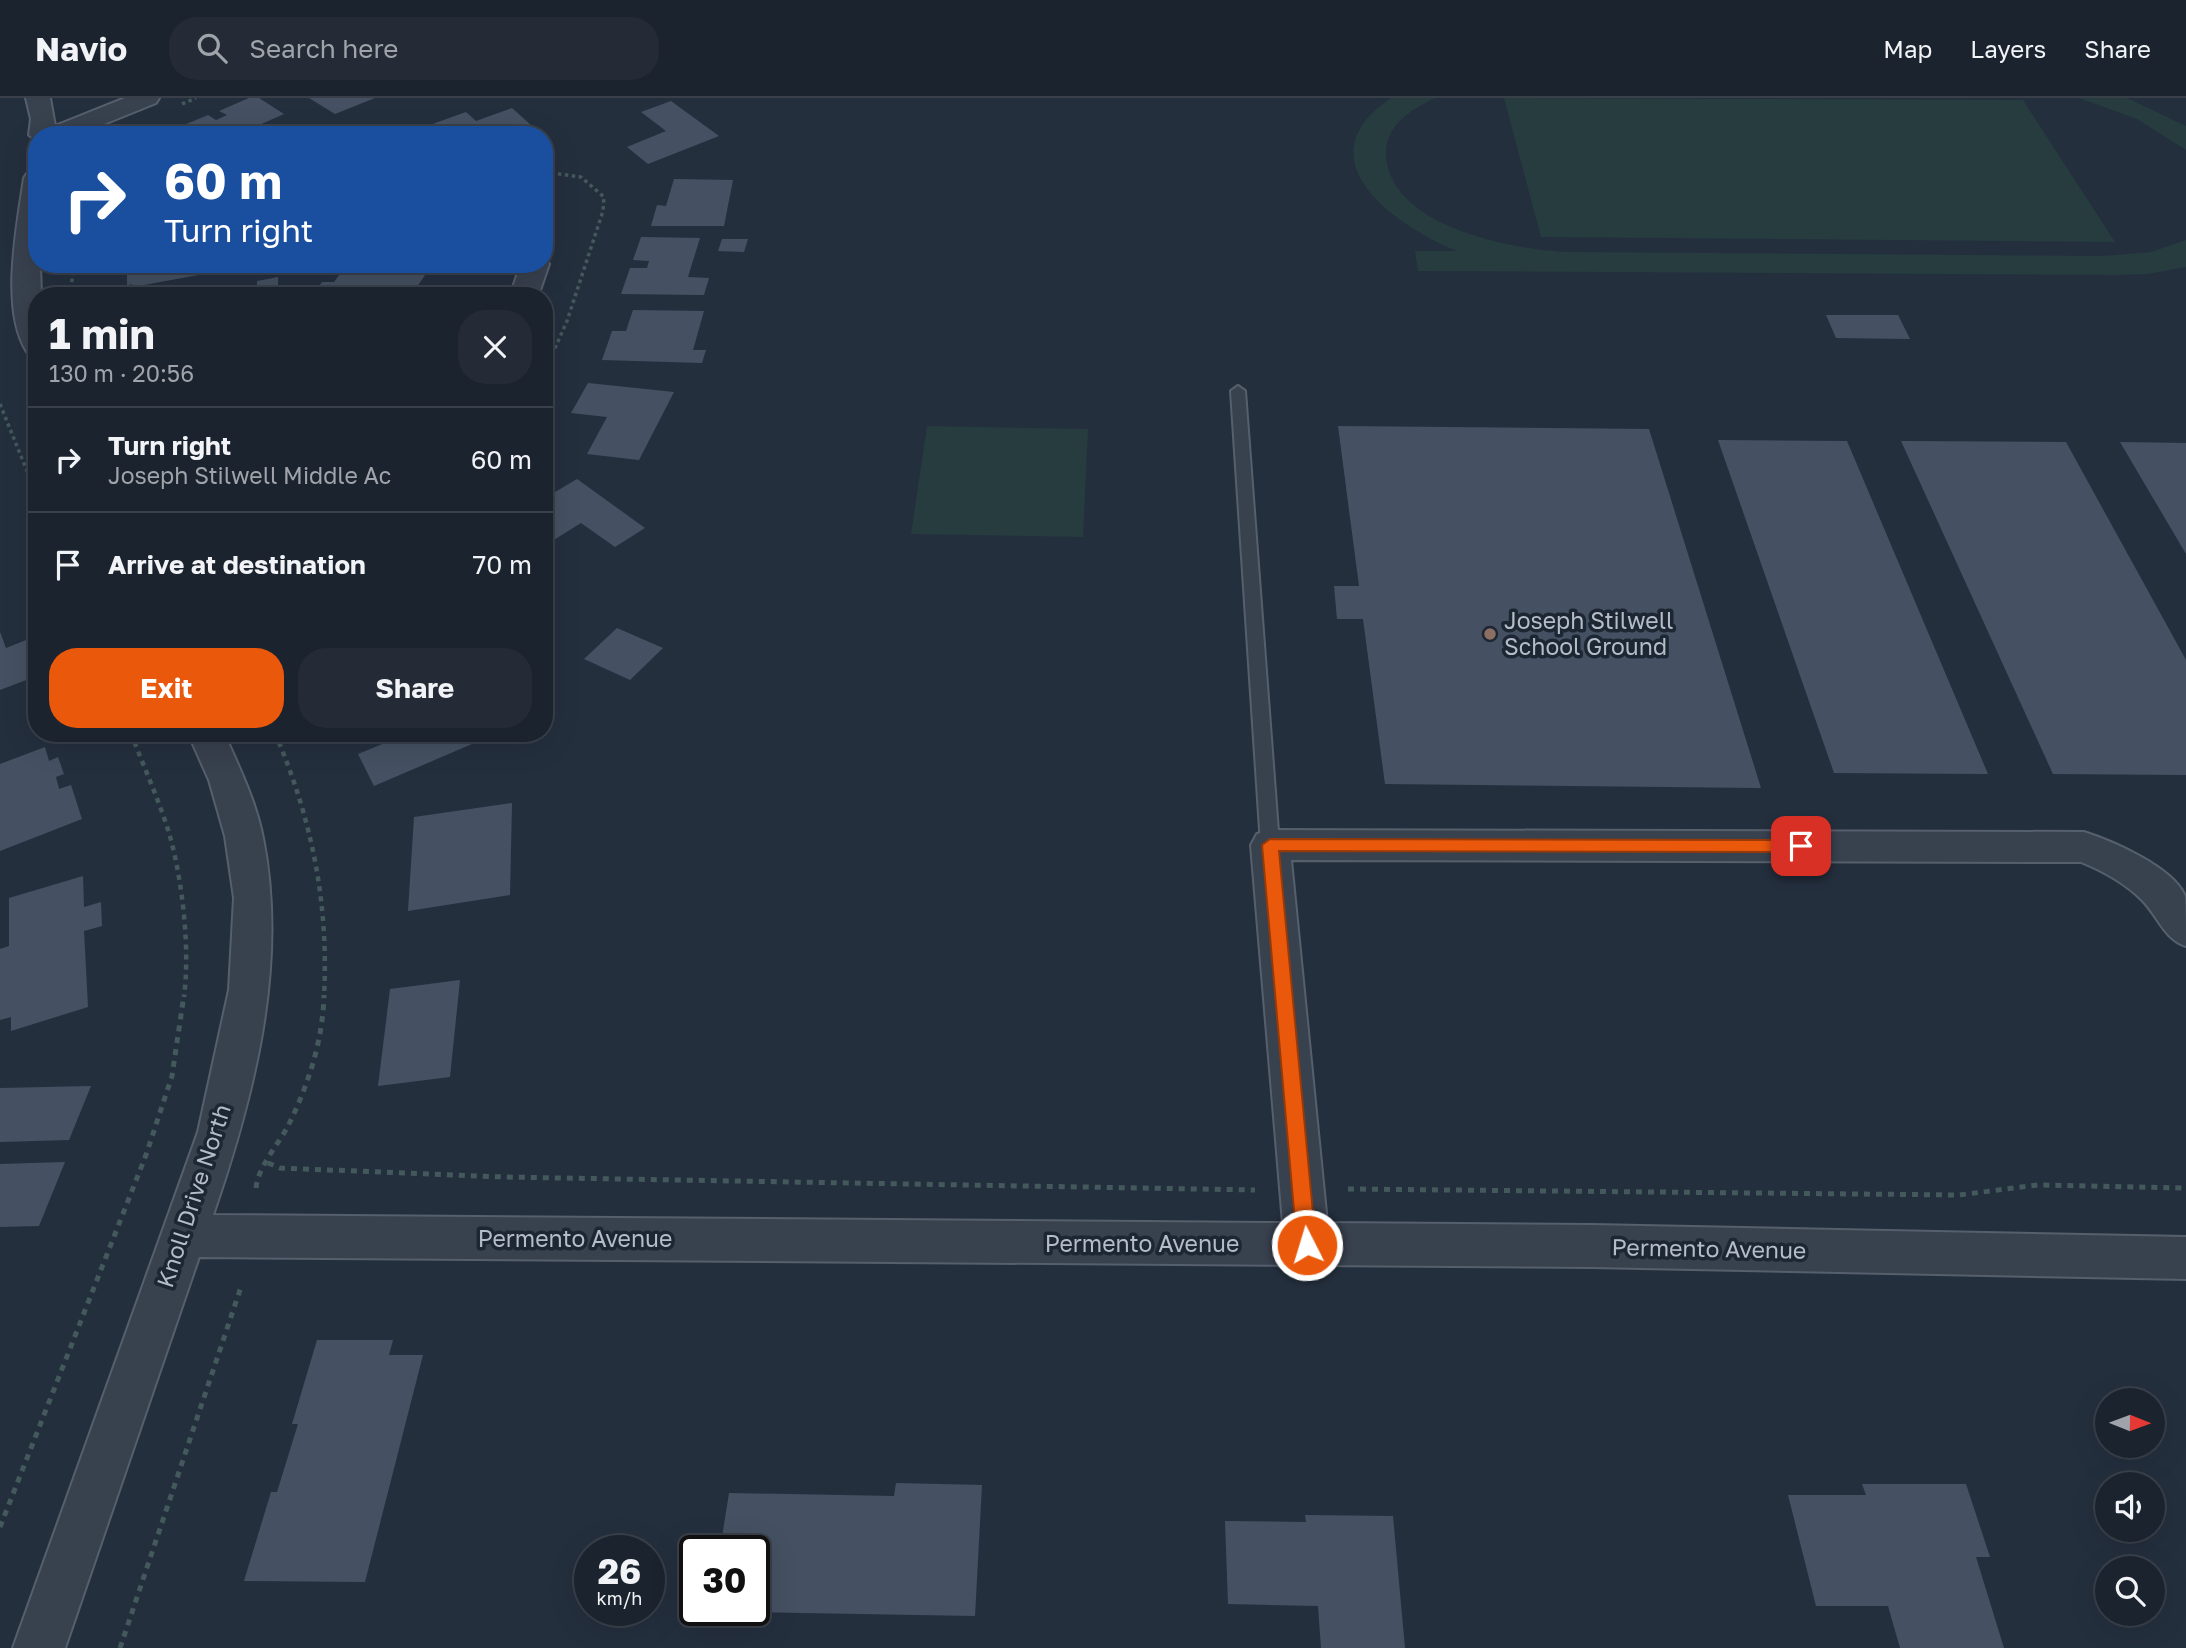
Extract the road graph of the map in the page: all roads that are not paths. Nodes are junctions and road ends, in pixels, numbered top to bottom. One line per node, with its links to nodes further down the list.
1 (38, 98): 3 (street)
2 (147, 98): 4 (street)
3 (43, 126)
4 (77, 126)
5 (28, 251): 6 (street)
6 (28, 293)
7 (1237, 391): 9 (lane)
8 (210, 742): 11 (street, Knoll Drive North)
9 (1270, 845): 10 (street); 12 (street)
10 (2186, 930)
11 (182, 1236): 12 (street, Permento Avenue); 14 (street, Knoll Drive North)
12 (1307, 1245): 13 (street, Permento Avenue)
13 (2186, 1258)
14 (39, 1648)

